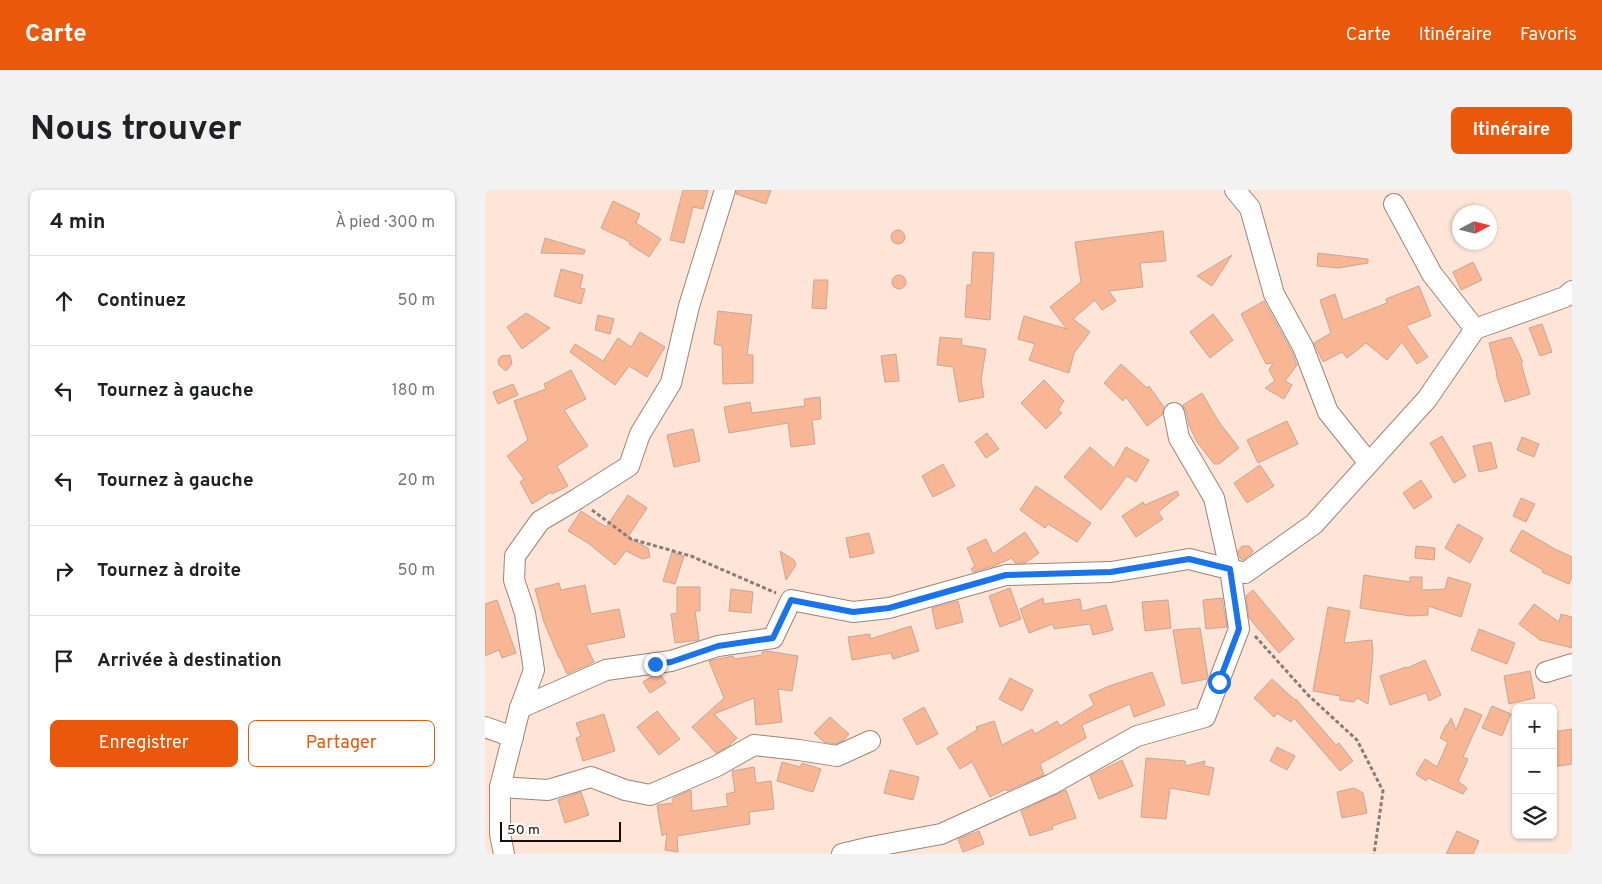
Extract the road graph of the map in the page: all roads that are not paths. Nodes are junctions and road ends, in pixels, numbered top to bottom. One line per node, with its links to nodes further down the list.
1 (725, 190): 11 (street)
2 (1235, 190): 7 (street)
3 (1394, 204): 5 (street)
4 (1572, 291): 5 (street)
5 (1475, 329): 7 (street)
6 (1174, 413): 8 (street)
7 (1369, 463): 8 (street)
8 (1230, 569): 11 (street); 17 (street)
9 (1572, 664): 10 (street)
10 (1546, 672)
11 (520, 708): 13 (street)
12 (485, 727): 13 (street)
13 (513, 736): 15 (street)
14 (870, 741): 15 (street)
15 (500, 787): 16 (street)
16 (504, 854)
17 (842, 854)

